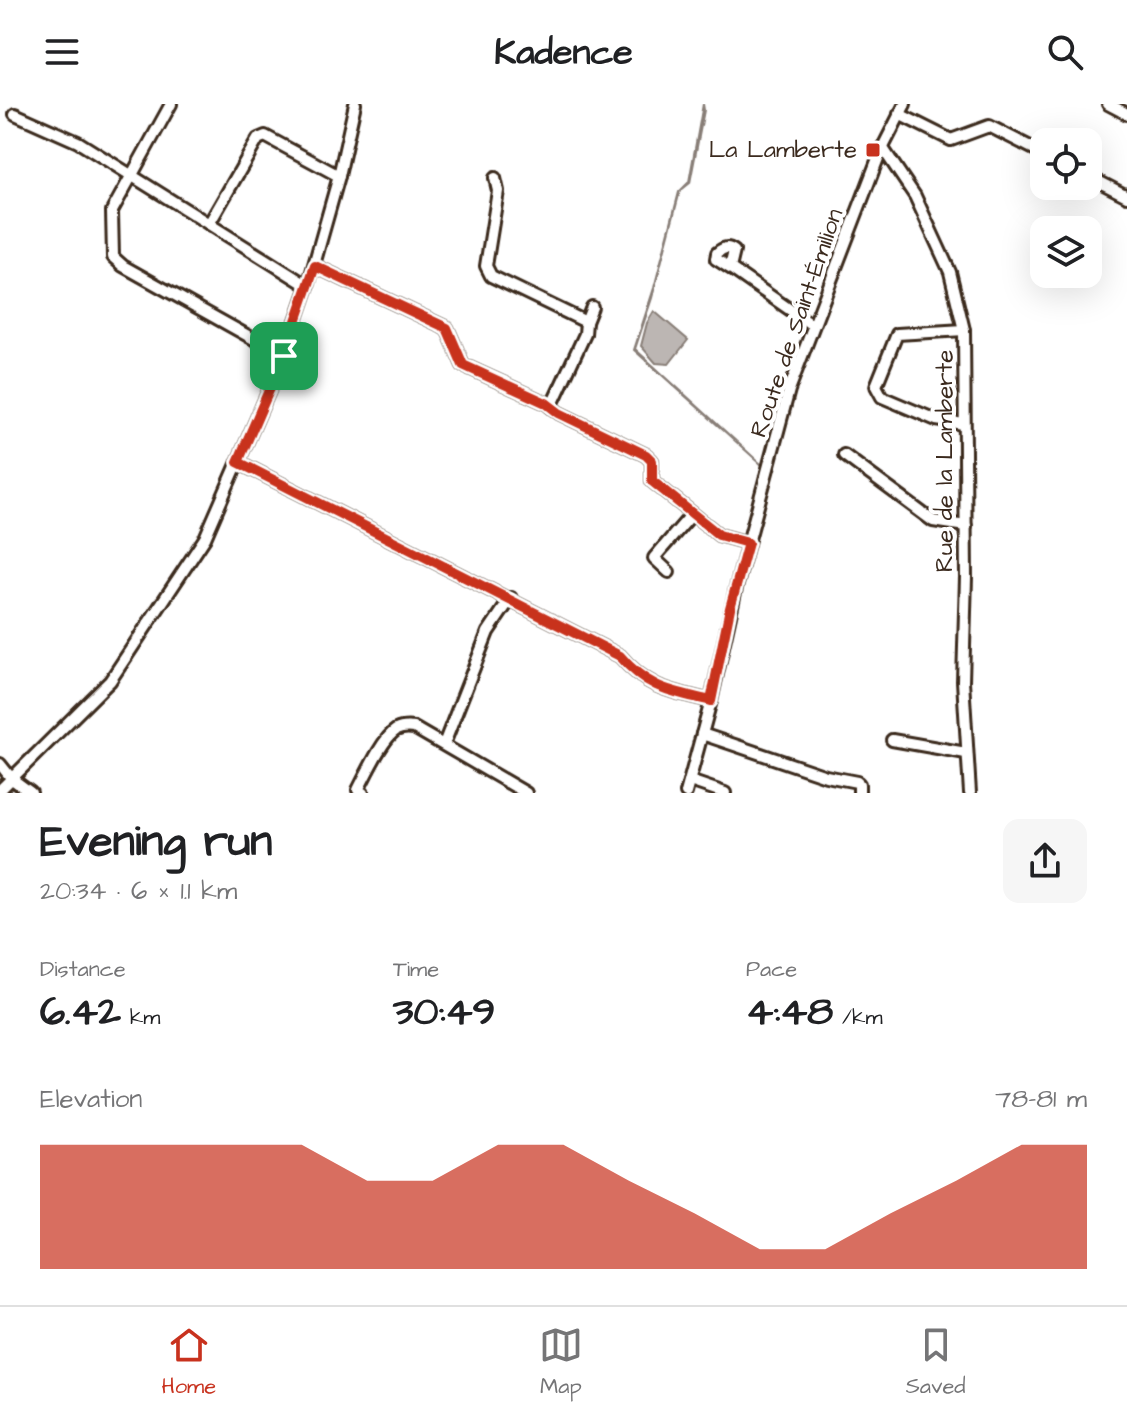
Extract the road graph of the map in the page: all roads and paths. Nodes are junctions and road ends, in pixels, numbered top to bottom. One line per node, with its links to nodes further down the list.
1 (171, 104): 9 (street)
2 (355, 104): 10 (street)
3 (1108, 104): 6 (street)
4 (902, 109): 7 (street, Route de Saint-Émilion); 8 (street)
5 (15, 114): 9 (street)
6 (1127, 114)
7 (882, 147): 20 (street, Route de Saint-Émilion); 21 (street, Rue de la Lamberte)
8 (1030, 147)
9 (131, 174): 14 (street); 22 (street)
10 (339, 176): 14 (street); 15 (street)
11 (495, 178): 19 (street)
12 (1102, 183): 13 (street)
13 (1127, 196)
14 (209, 224): 17 (street)
15 (315, 266): 17 (street); 23 (street)
16 (730, 268): 20 (street)
17 (308, 286): 22 (street)
18 (592, 307): 19 (street)
19 (586, 322): 23 (street)
20 (812, 325): 29 (street, Route de Saint-Émilion)
21 (964, 330): 24 (street, Rue de la Lamberte); 24 (street)
22 (284, 356): 26 (street)
23 (551, 407): 27 (street)
24 (964, 424): 28 (street, Rue de la Lamberte)
25 (844, 455): 28 (street)
26 (238, 462): 31 (street); 38 (street)
27 (692, 514): 29 (street); 30 (street)
28 (966, 526): 36 (street, Rue de la Lamberte)
29 (748, 543): 32 (street, Route de Saint-Émilion)
30 (669, 572)
31 (511, 598): 32 (street); 35 (street)
32 (711, 701): 33 (street, Route de Saint-Émilion)
33 (702, 734): 39 (street, Route de Saint-Émilion); 46 (street)
34 (892, 740): 36 (street)
35 (444, 744): 42 (street); 43 (street)
36 (966, 753): 47 (street, Rue de la Lamberte)
37 (0, 764): 38 (street)
38 (12, 779): 40 (street); 41 (street)
39 (690, 781): 44 (street, Route de Saint-Émilion); 45 (street)
40 (0, 790)
41 (31, 793)
42 (363, 793)
43 (526, 793)
44 (686, 793)
45 (725, 793)
46 (859, 793)
47 (970, 793)

